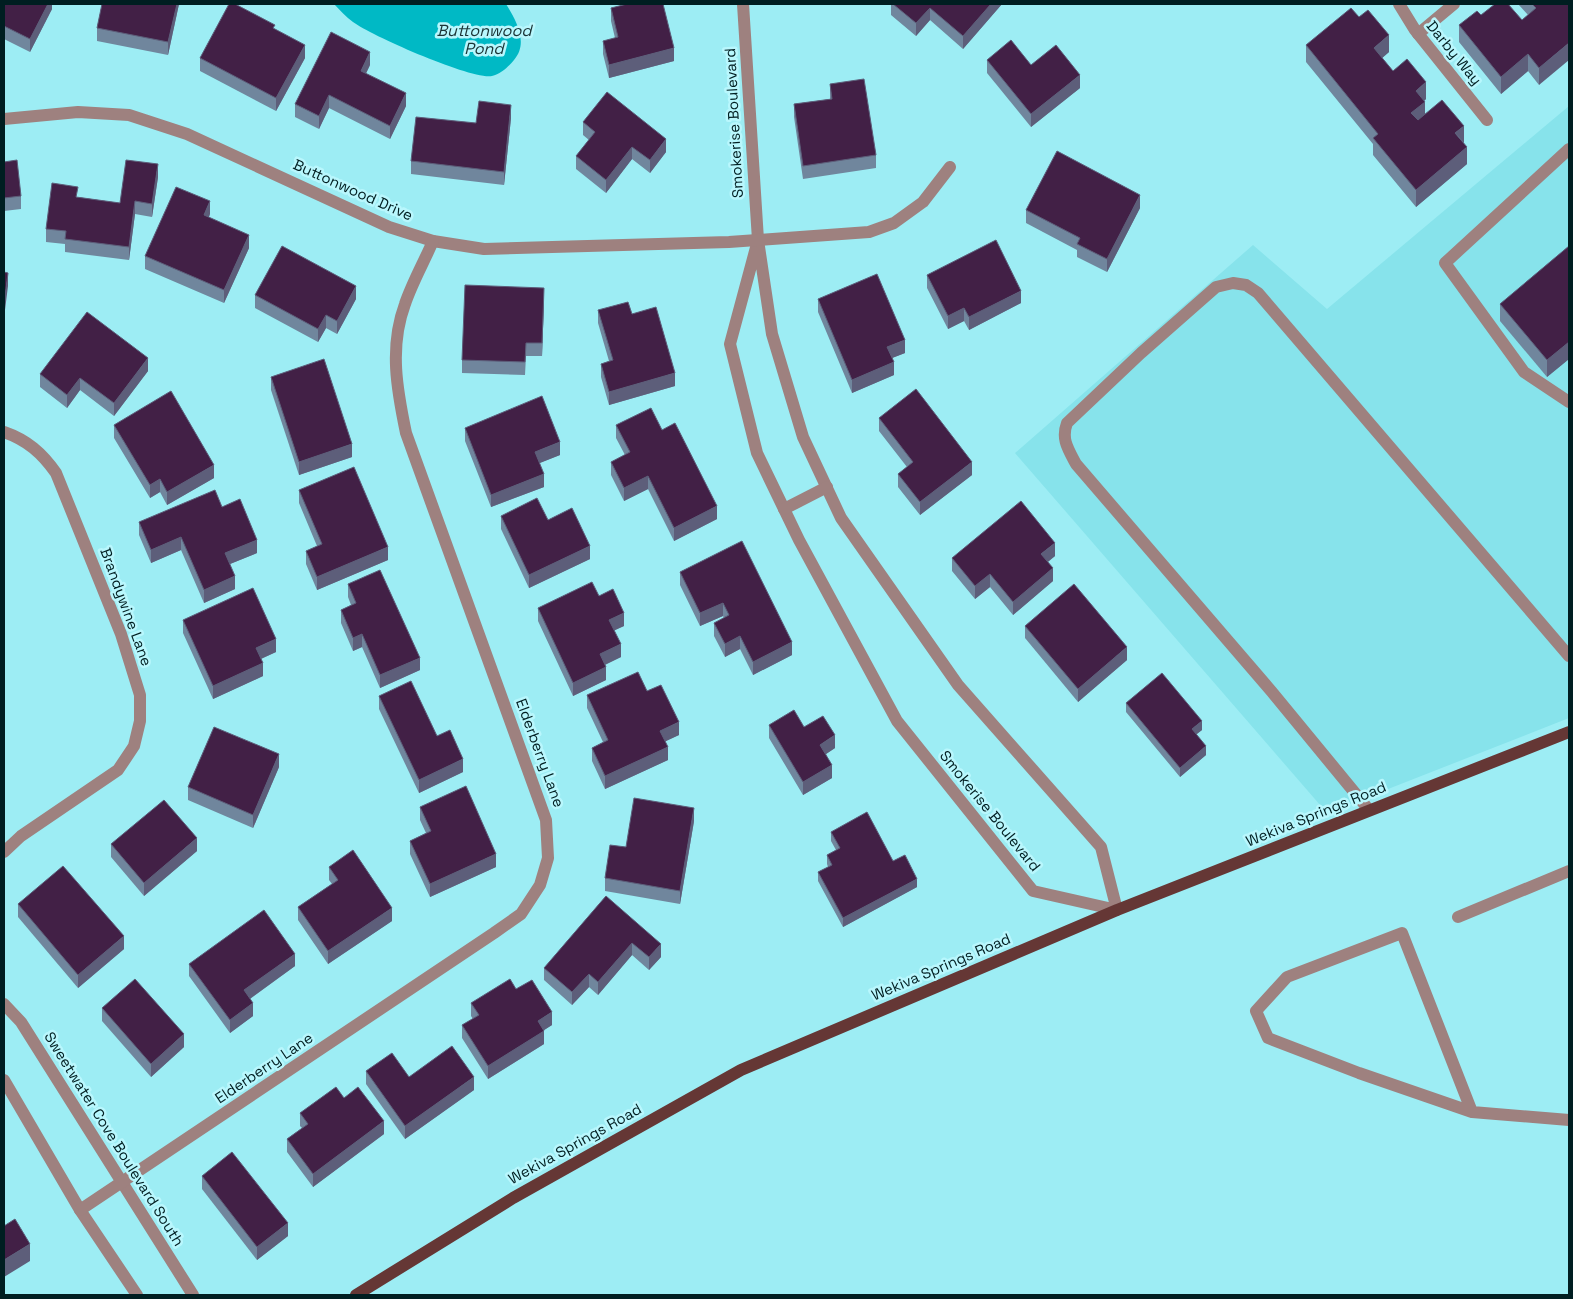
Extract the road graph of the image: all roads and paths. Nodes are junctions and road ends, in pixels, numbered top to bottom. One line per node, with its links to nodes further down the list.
1 (743, 4): 9 (street, Smokerise Boulevard)
2 (1399, 4): 4 (street, Darby Way)
3 (1454, 4): 4 (street)
4 (1418, 34): 6 (street, Darby Way)
5 (4, 118): 10 (street, Buttonwood Drive)
6 (1487, 120)
7 (1569, 149): 11 (street)
8 (950, 167): 9 (street, Buttonwood Drive)
9 (758, 240): 10 (street, Buttonwood Drive); 13 (street, Smokerise Boulevard); 14 (street, Smokerise Boulevard)
10 (433, 241): 26 (street, Elderberry Lane)
11 (1569, 402)
12 (4, 432): 18 (street, Brandywine Lane)
13 (827, 487): 14 (street); 20 (street, Smokerise Boulevard)
14 (784, 509): 20 (street, Smokerise Boulevard)
15 (1569, 656): 17 (street)
16 (1569, 732): 17 (main road, Wekiva Springs Road)
17 (1369, 810): 20 (main road, Wekiva Springs Road)
18 (4, 852)
19 (1569, 871): 21 (street)
20 (1117, 910): 30 (main road, Wekiva Springs Road)
21 (1458, 917)
22 (4, 1004): 26 (street, Sweetwater Cove Boulevard South)
23 (4, 1080): 27 (street)
24 (1472, 1112): 24 (street); 25 (street)
25 (1569, 1120)
26 (122, 1182): 27 (street, Elderberry Lane); 29 (street, Sweetwater Cove Boulevard South)
27 (80, 1210): 28 (street)
28 (137, 1295)
29 (193, 1295)
30 (356, 1295)

